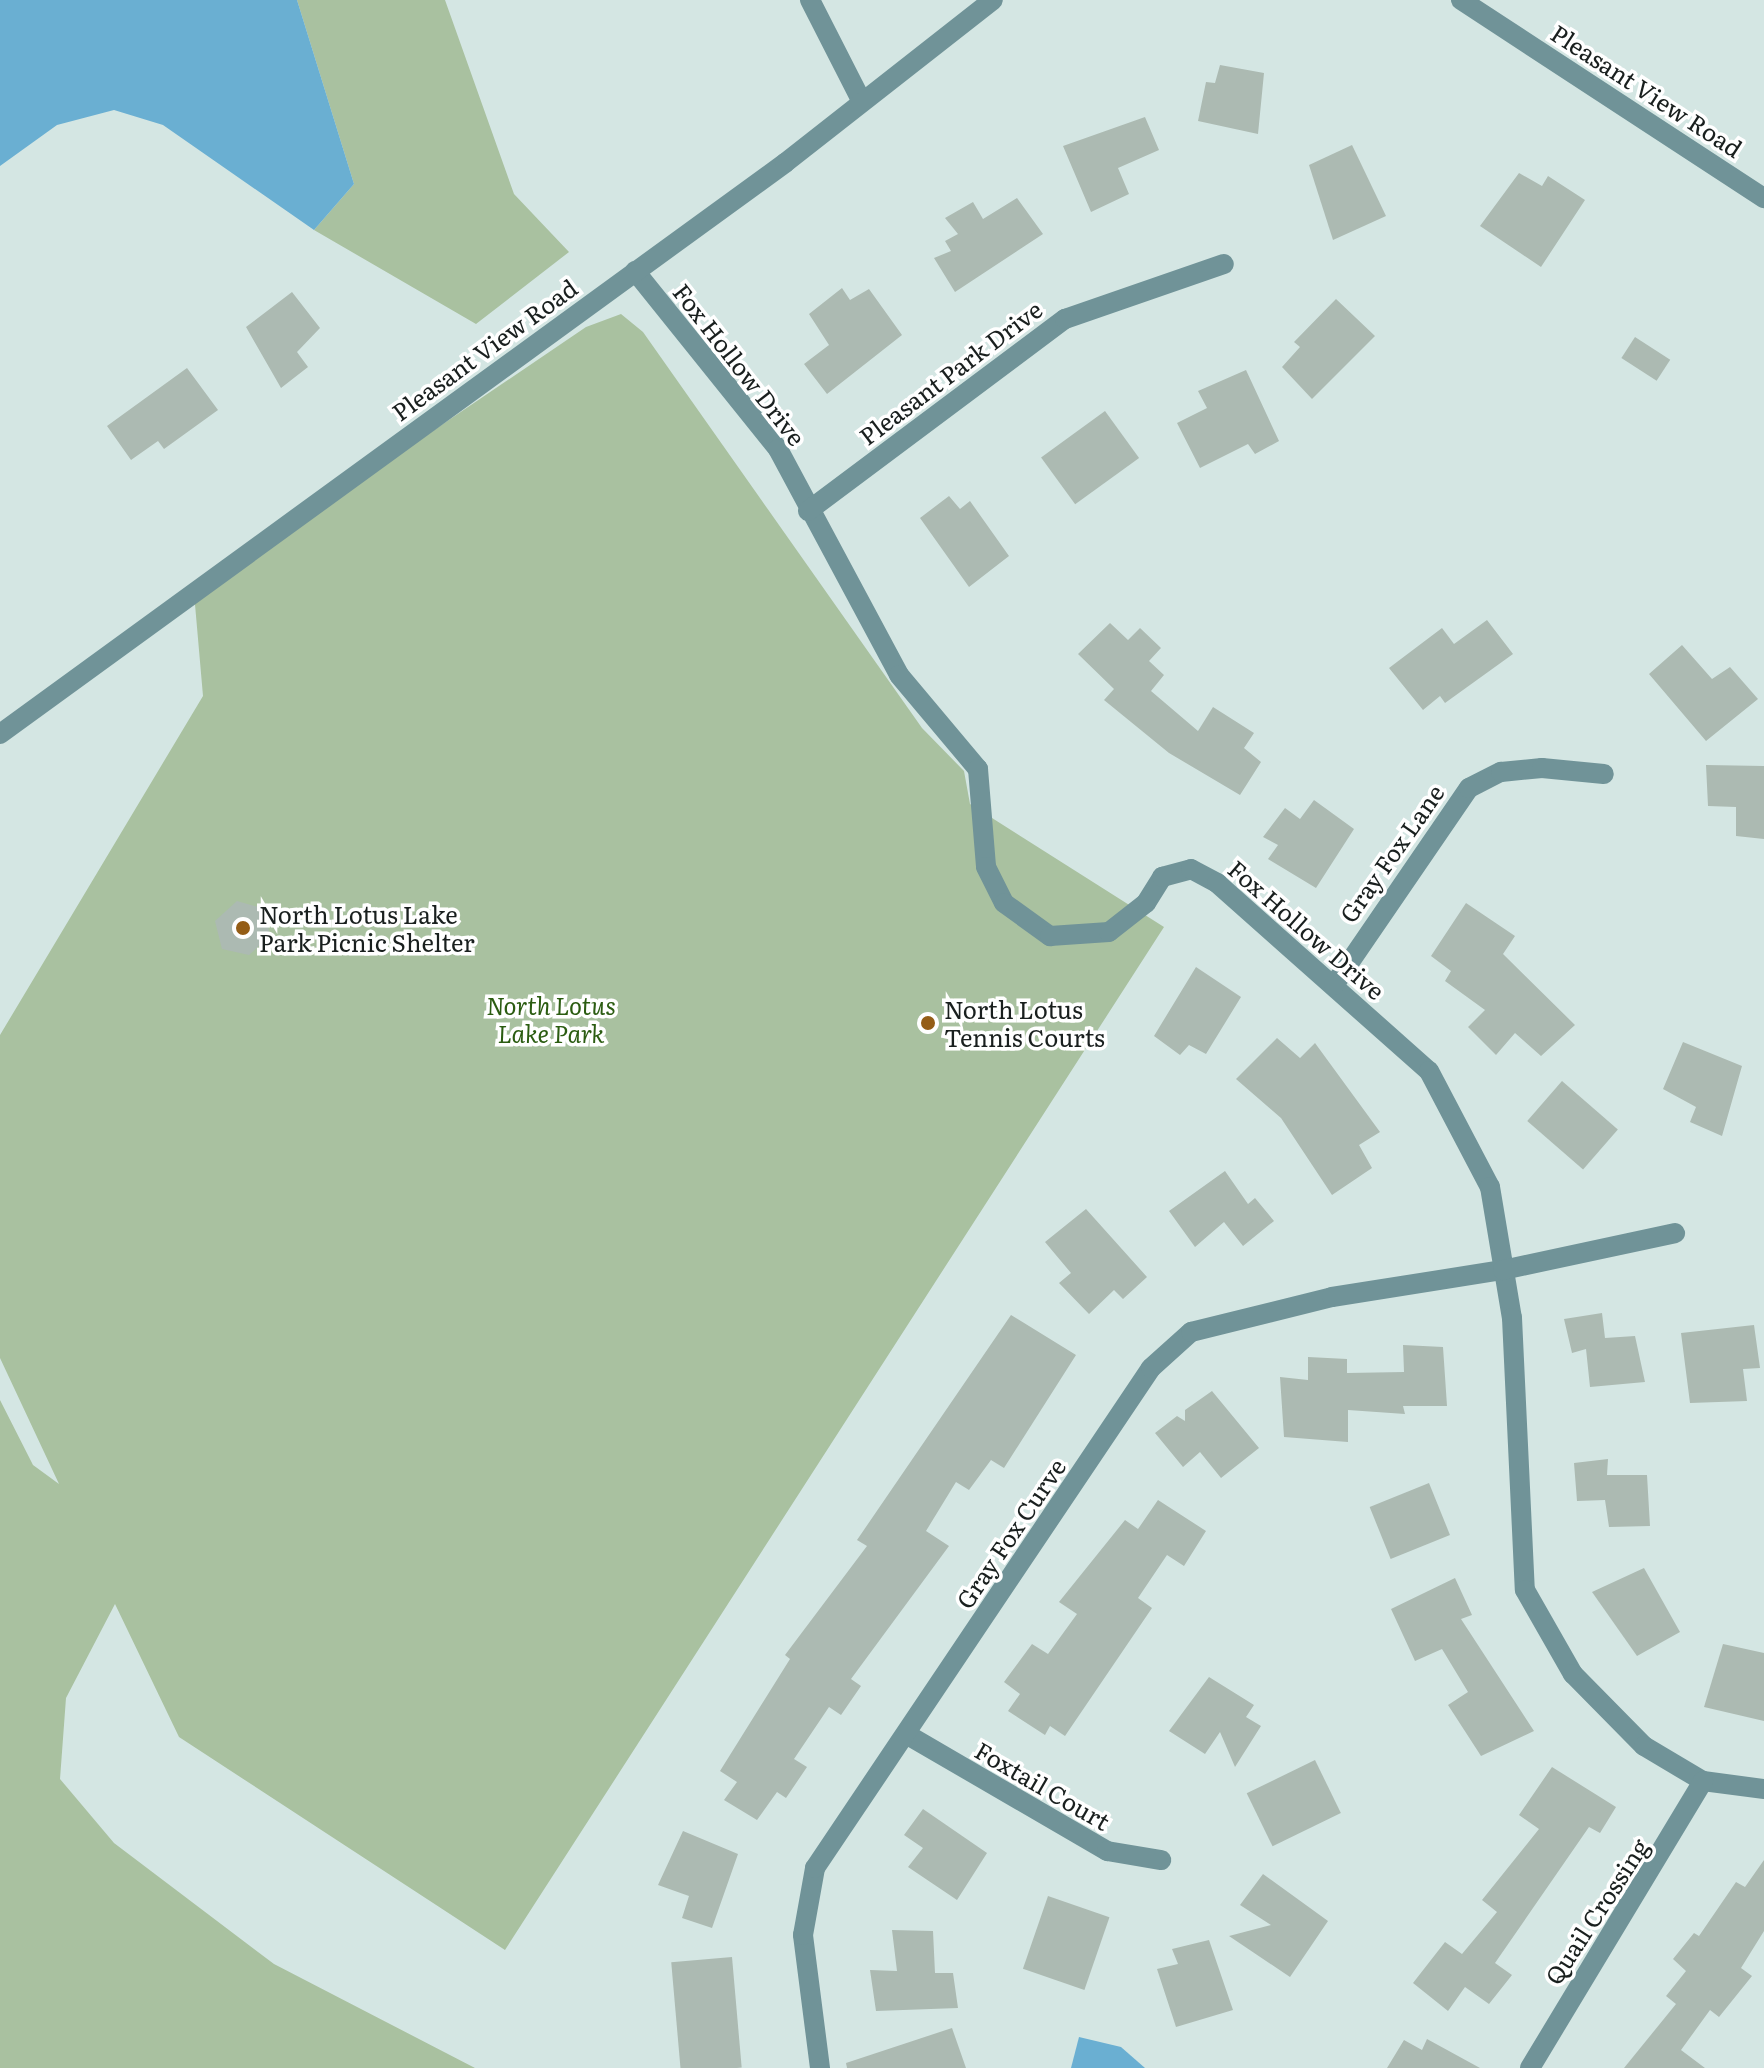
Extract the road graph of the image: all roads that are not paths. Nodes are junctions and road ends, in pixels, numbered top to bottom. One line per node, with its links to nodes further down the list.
1 (810, 0): 4 (street)
2 (993, 0): 4 (street, Pleasant View Road)
3 (1461, 0): 5 (street, Pleasant View Road)
4 (862, 102): 7 (street, Pleasant View Road)
5 (1764, 198)
6 (1224, 264): 8 (street, Pleasant Park Drive)
7 (635, 271): 8 (street, Fox Hollow Drive); 9 (street, Pleasant View Road)
8 (808, 511): 11 (street, Fox Hollow Drive)
9 (0, 734)
10 (1604, 774): 11 (street, Gray Fox Lane)
11 (1334, 985): 13 (street, Fox Hollow Drive)
12 (1675, 1233): 13 (street, Gray Fox Curve)
13 (1503, 1270): 14 (street, Gray Fox Curve); 15 (street, Fox Hollow Drive)
14 (906, 1734): 17 (street, Foxtail Court); 18 (street, Gray Fox Curve)
15 (1703, 1781): 16 (street, Fox Hollow Drive); 19 (street, Quail Crossing)
16 (1764, 1789)
17 (1161, 1860)
18 (820, 2068)
19 (1530, 2068)

